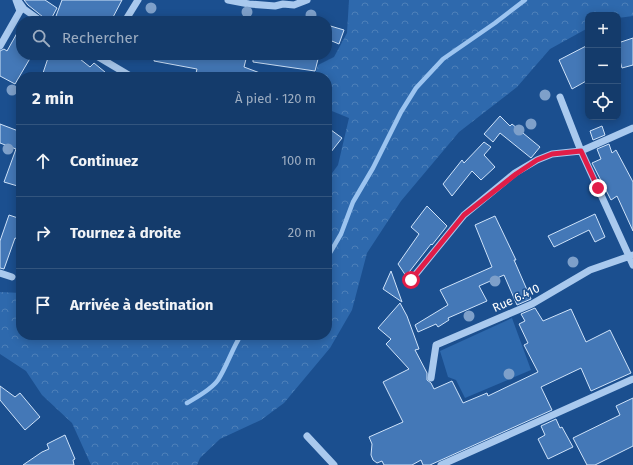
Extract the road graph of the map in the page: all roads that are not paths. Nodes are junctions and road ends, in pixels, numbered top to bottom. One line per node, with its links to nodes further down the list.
1 (17, 0): 5 (street); 6 (street)
2 (138, 0): 7 (street)
3 (228, 0): 4 (street)
4 (307, 0)
5 (17, 16)
6 (34, 16)
7 (129, 16)
8 (16, 18): 9 (street)
9 (0, 46)
10 (106, 60): 11 (street)
11 (123, 72)
12 (560, 97): 14 (street)
13 (633, 128): 14 (street)
14 (581, 151): 15 (street); 19 (street)
15 (631, 256): 16 (street); 20 (street, Rue 6.410)
16 (633, 265)
17 (0, 273): 18 (street)
18 (12, 277)
19 (411, 280)
20 (431, 378)
21 (633, 379): 24 (street)
22 (307, 436): 23 (street)
23 (334, 465)
24 (441, 465)

